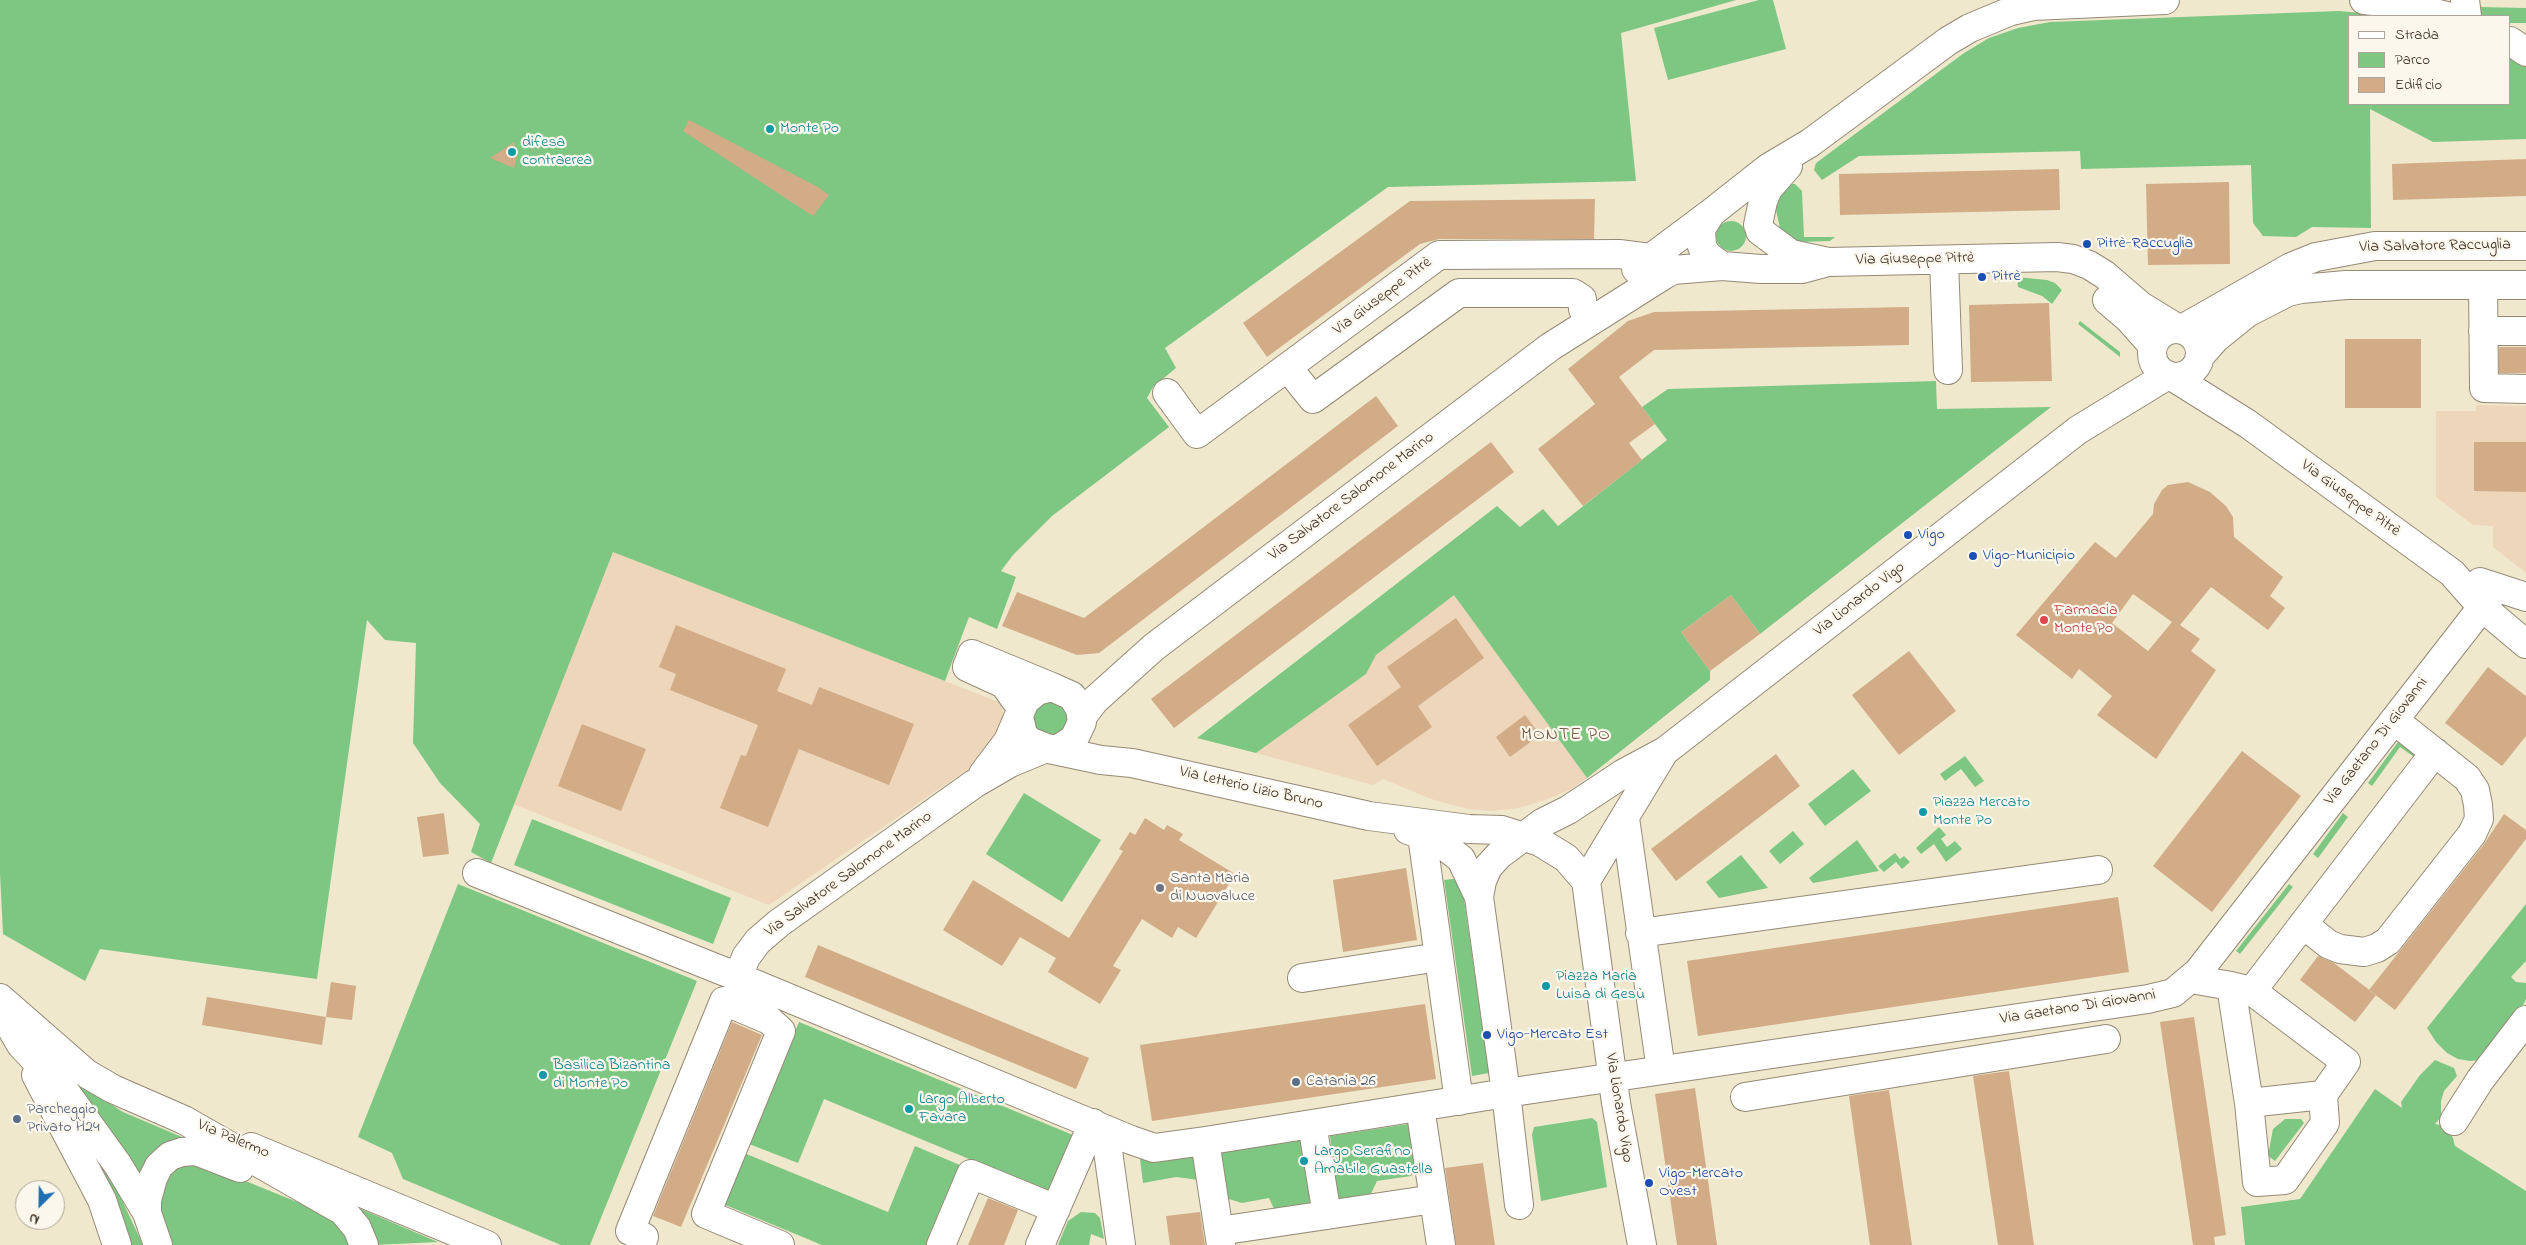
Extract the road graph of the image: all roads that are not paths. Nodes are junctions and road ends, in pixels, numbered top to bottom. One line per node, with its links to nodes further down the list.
1 (2165, 0): 5 (street)
2 (2459, 0): 3 (street)
3 (2465, 0): 7 (street)
4 (2385, 1): 6 (street)
5 (2007, 6): 12 (street)
6 (2444, 15)
7 (2467, 15)
8 (2511, 35): 9 (street)
9 (2526, 37)
10 (2511, 42): 11 (street)
11 (2526, 52)
12 (1810, 143): 13 (street); 14 (street)
13 (1715, 211): 14 (street); 18 (street); 22 (street)
14 (1759, 228): 21 (street); 22 (street)
15 (2526, 246): 28 (street, Via Salvatore Raccuglia)
16 (1439, 255): 17 (street, Via Giuseppe Pitrè); 25 (street); 31 (street, Via Giuseppe Pitrè)
17 (1512, 255): 18 (street, Via Giuseppe Pitrè); 26 (street)
18 (1650, 258): 27 (street)
19 (2032, 258): 20 (street, Via Giuseppe Pitrè); 28 (street, Via Giuseppe Pitrè); 33 (street)
20 (1944, 260): 21 (street, Via Giuseppe Pitrè); 36 (street)
21 (1828, 262): 22 (street)
22 (1729, 266): 32 (street)
23 (2482, 285): 24 (street); 29 (street); 34 (street)
24 (2526, 285)
25 (1459, 293): 26 (street); 37 (street)
26 (1513, 293): 27 (street)
27 (1584, 309): 32 (street)
28 (2180, 329): 33 (street); 34 (street)
29 (2483, 331): 30 (street); 39 (street)
30 (2526, 331)
31 (1325, 340): 35 (street, Via Giuseppe Pitrè); 37 (street)
32 (1550, 347): 46 (street, Via Salvatore Salomone Marino)
33 (2152, 349): 38 (street); 42 (street)
34 (2200, 357): 38 (street); 41 (street)
35 (1288, 368): 37 (street); 40 (street, Via Giuseppe Pitrè)
36 (1948, 370)
37 (1349, 373)
38 (2170, 376): 41 (street); 42 (street)
39 (2526, 389)
40 (1167, 393)
41 (2248, 424): 43 (street, Via Giuseppe Pitrè)
42 (2078, 430): 52 (street, Via Lionardo Vigo)
43 (2490, 597): 44 (street); 45 (street, Via Giuseppe Pitrè); 50 (street, Via Gaetano Di Giovanni)
44 (2526, 597)
45 (2526, 644)
46 (1154, 647): 47 (street); 49 (street)
47 (1055, 688): 48 (street); 48 (street); 49 (street)
48 (1020, 712): 51 (street); 55 (street)
49 (1082, 719): 51 (street); 54 (street)
50 (2394, 720): 53 (street); 69 (street, Via Gaetano Di Giovanni)
51 (1047, 749): 54 (street); 55 (street)
52 (1665, 752): 57 (street); 59 (street)
53 (2435, 752): 64 (street); 64 (street)
54 (1132, 763): 56 (street, Via Letterio Lizio Bruno)
55 (974, 784): 67 (street, Via Salvatore Salomone Marino)
56 (1369, 816): 58 (street); 59 (street)
57 (1625, 818): 62 (street); 65 (street)
58 (1422, 835): 63 (street); 66 (street)
59 (1524, 837): 62 (street); 63 (street)
60 (2098, 870): 65 (street)
61 (476, 873): 67 (street, Via Gaetano Di Giovanni)
62 (1586, 881): 77 (street, Via Lionardo Vigo)
63 (1479, 897): 78 (street)
64 (2303, 924): 70 (street)
65 (1640, 933): 76 (street)
66 (1439, 957): 68 (street); 81 (street)
67 (738, 977): 87 (street, Via Gaetano Di Giovanni)
68 (1302, 978)
69 (2191, 979): 70 (street); 76 (street, Via Gaetano Di Giovanni)
70 (2241, 989): 79 (street); 82 (street)
71 (0, 998): 84 (street, Via Palermo)
72 (0, 1008): 74 (street)
73 (2526, 1020): 85 (street)
74 (11, 1038): 95 (street); 98 (street)
75 (2106, 1040): 80 (street)
76 (1661, 1070): 77 (street, Via Gaetano Di Giovanni)
77 (1612, 1078): 78 (street, Via Gaetano Di Giovanni); 108 (street, Via Lionardo Vigo)
78 (1506, 1093): 81 (street, Via Gaetano Di Giovanni); 93 (street)
79 (2323, 1095): 82 (street); 82 (street)
80 (1745, 1097)
81 (1459, 1101): 83 (street, Via Gaetano Di Giovanni)
82 (2249, 1102)
83 (1420, 1107): 86 (street, Via Gaetano Di Giovanni); 92 (street)
84 (184, 1120): 90 (street); 91 (street, Via Palermo)
85 (2454, 1121)
86 (1312, 1124): 88 (street, Via Gaetano Di Giovanni); 96 (street)
87 (1099, 1126): 88 (street, Via Gaetano Di Giovanni); 94 (street); 106 (street)
88 (1205, 1141): 97 (street)
89 (202, 1153): 90 (street); 91 (street); 95 (street)
90 (266, 1167): 91 (street)
91 (330, 1192): 100 (street); 101 (street, Via Palermo)
92 (1434, 1199): 96 (street); 107 (street)
93 (1519, 1206)
94 (1056, 1209): 104 (street); 105 (street)
95 (147, 1213): 99 (street)
96 (1327, 1215): 97 (street)
97 (1220, 1238)
98 (117, 1245)
99 (158, 1245)
100 (364, 1245)
101 (487, 1245)
102 (641, 1245): 103 (street)
103 (780, 1245)
104 (941, 1245)
105 (1040, 1245)
106 (1121, 1245)
107 (1441, 1245)
108 (1642, 1245)

